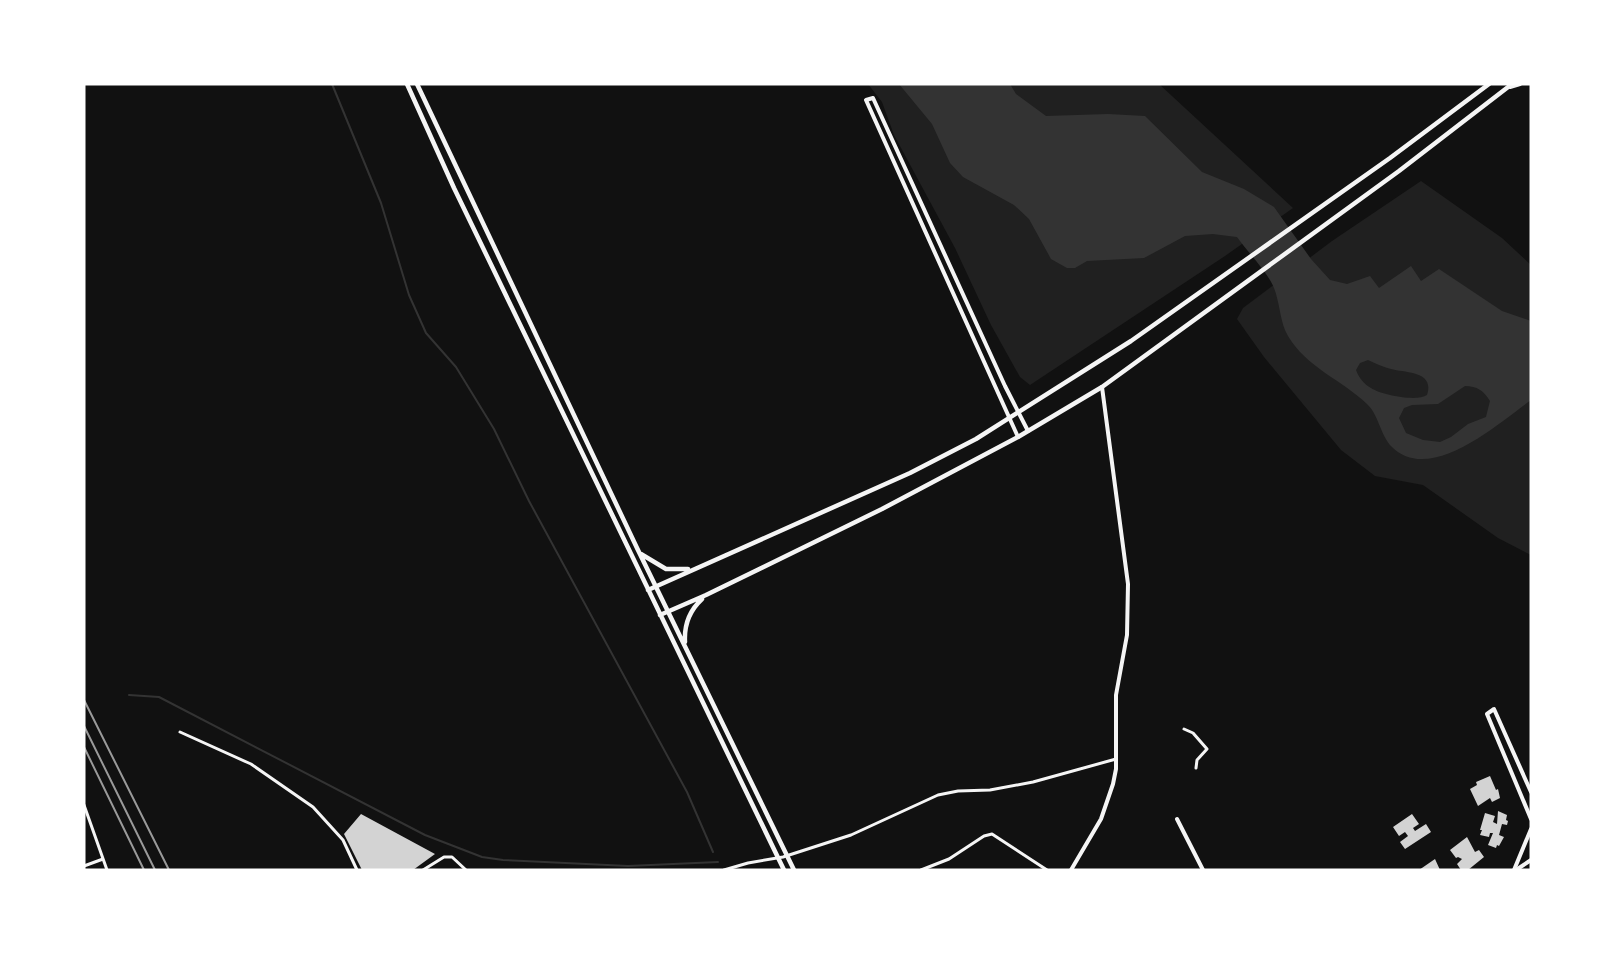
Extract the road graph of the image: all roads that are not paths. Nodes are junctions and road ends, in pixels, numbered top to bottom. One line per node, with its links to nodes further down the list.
1 (406, 84): 14 (main road)
2 (417, 84): 11 (main road)
3 (1520, 84): 4 (street)
4 (1511, 85): 6 (main road)
5 (1485, 86): 7 (main road)
6 (1102, 387): 9 (main road); 21 (street)
7 (1018, 412): 8 (main road); 8 (street); 9 (street)
8 (1009, 418): 10 (street); 12 (main road)
9 (1028, 431): 10 (main road)
10 (1018, 437): 15 (main road)
11 (639, 552): 12 (main road); 13 (main road)
12 (694, 569): 13 (main road)
13 (656, 586): 14 (main road); 16 (main road)
14 (648, 590): 17 (main road)
15 (706, 595): 16 (main road); 18 (main road)
16 (668, 612): 17 (main road); 18 (main road)
17 (660, 615): 29 (main road)
18 (685, 645): 28 (main road)
19 (1184, 729): 22 (street)
20 (180, 732): 34 (street)
21 (1116, 759): 28 (street); 42 (street)
22 (1196, 768)
23 (1531, 792): 26 (street)
24 (84, 805): 30 (street)
25 (1177, 819): 43 (street)
26 (1531, 819)
27 (1531, 829): 44 (street)
28 (788, 856): 29 (street); 39 (main road)
29 (778, 858): 37 (street); 38 (main road)
30 (103, 859): 32 (street); 33 (street)
31 (1531, 860): 44 (street)
32 (84, 866)
33 (107, 870)
34 (357, 870)
35 (423, 870): 36 (street)
36 (466, 870)
37 (724, 870)
38 (784, 870)
39 (794, 870)
40 (921, 870): 41 (street)
41 (1047, 870)
42 (1071, 870)
43 (1203, 870)
44 (1515, 870)

